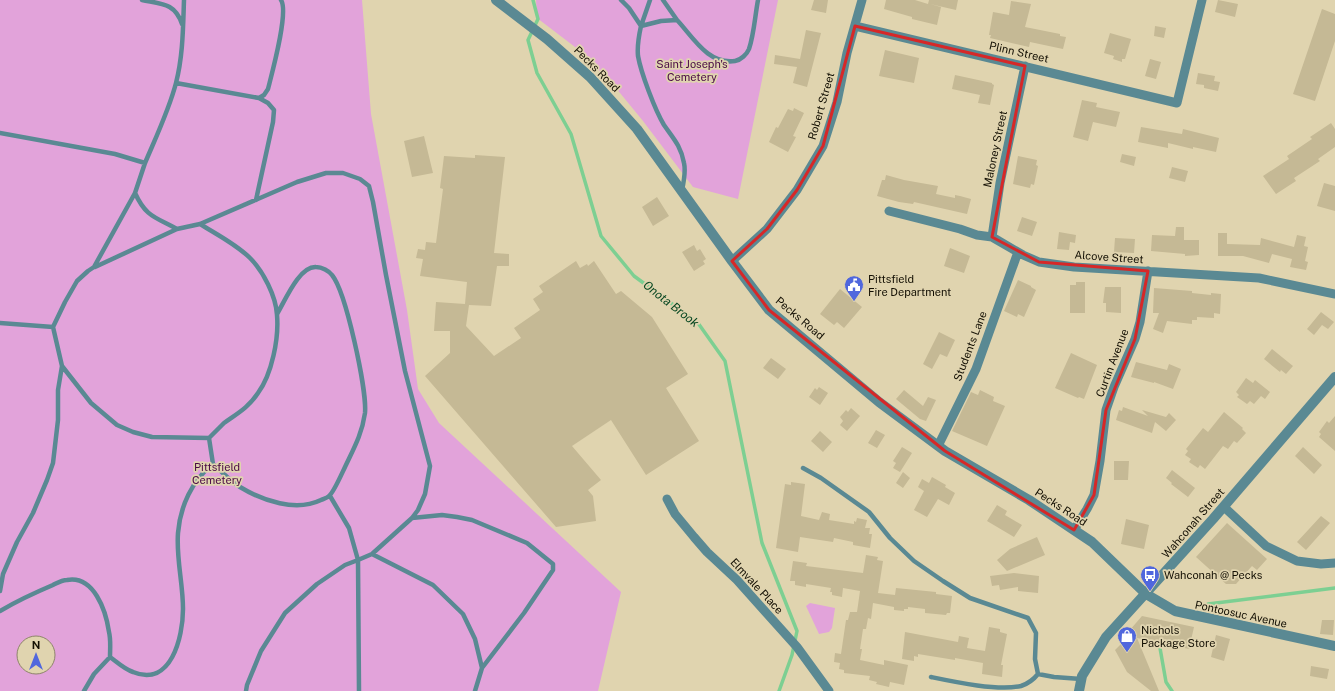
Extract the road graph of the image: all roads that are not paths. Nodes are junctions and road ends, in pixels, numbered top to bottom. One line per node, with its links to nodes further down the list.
1 (142, 0): 14 (lane)
2 (184, 0): 14 (lane)
3 (281, 0): 17 (lane)
4 (496, 0): 20 (street, Pecks Road)
5 (622, 0): 12 (lane)
6 (650, 0): 12 (lane)
7 (663, 0): 11 (lane)
8 (758, 0): 11 (lane)
9 (862, 0): 13 (street, Robert Street)
10 (1202, 0): 15 (street, Plinn Street)
11 (677, 20): 12 (lane)
12 (641, 26): 20 (lane)
13 (855, 26): 15 (street, Plinn Street); 28 (street, Robert Street)
14 (184, 28): 16 (lane)
15 (1025, 66): 26 (street, Maloney Street)
16 (176, 83): 17 (lane); 19 (lane)
17 (259, 98): 22 (lane)
18 (0, 133): 19 (lane)
19 (146, 163): 21 (lane)
20 (682, 192): 28 (street, Pecks Road)
21 (135, 193): 25 (lane); 29 (lane)
22 (256, 200): 24 (lane); 44 (lane)
23 (889, 211): 26 (street, Alcove Street)
24 (200, 224): 25 (lane); 32 (lane)
25 (177, 229): 29 (lane)
26 (992, 237): 27 (street, Alcove Street)
27 (1018, 252): 30 (street, Alcove Street); 38 (street, Students Lane)
28 (732, 261): 38 (street, Pecks Road)
29 (94, 267): 34 (lane)
30 (1148, 271): 31 (street, Alcove Street); 45 (street, Curtin Avenue)
31 (1335, 294)
32 (277, 314): 37 (lane); 41 (lane)
33 (0, 323): 34 (lane)
34 (52, 327): 35 (lane)
35 (62, 366): 37 (lane); 49 (lane)
36 (1335, 377): 43 (street, Wahconah Street)
37 (209, 438): 39 (lane)
38 (938, 446): 45 (street, Pecks Road)
39 (213, 464): 41 (lane); 53 (lane)
40 (802, 468): 55 (lane)
41 (330, 496): 47 (lane)
42 (666, 499): 62 (street, Elmvale Place)
43 (1224, 507): 48 (street); 50 (street, Wahconah Street)
44 (412, 518): 46 (lane); 54 (lane)
45 (1074, 530): 50 (street, Pecks Road)
46 (372, 554): 47 (lane); 54 (lane)
47 (358, 560): 59 (lane); 60 (lane)
48 (1335, 562)
49 (0, 591)
50 (1146, 594): 52 (street, Pontoosuc Avenue); 57 (street, Wahconah Street)
51 (0, 611): 53 (lane)
52 (1335, 646)
53 (110, 657): 58 (lane)
54 (482, 668): 61 (lane)
55 (1038, 674): 56 (lane); 57 (lane)
56 (931, 676)
57 (1082, 679): 63 (street, Wahconah Street)
58 (84, 691)
59 (246, 691)
60 (358, 691)
61 (475, 691)
62 (829, 691)
63 (1078, 691)

